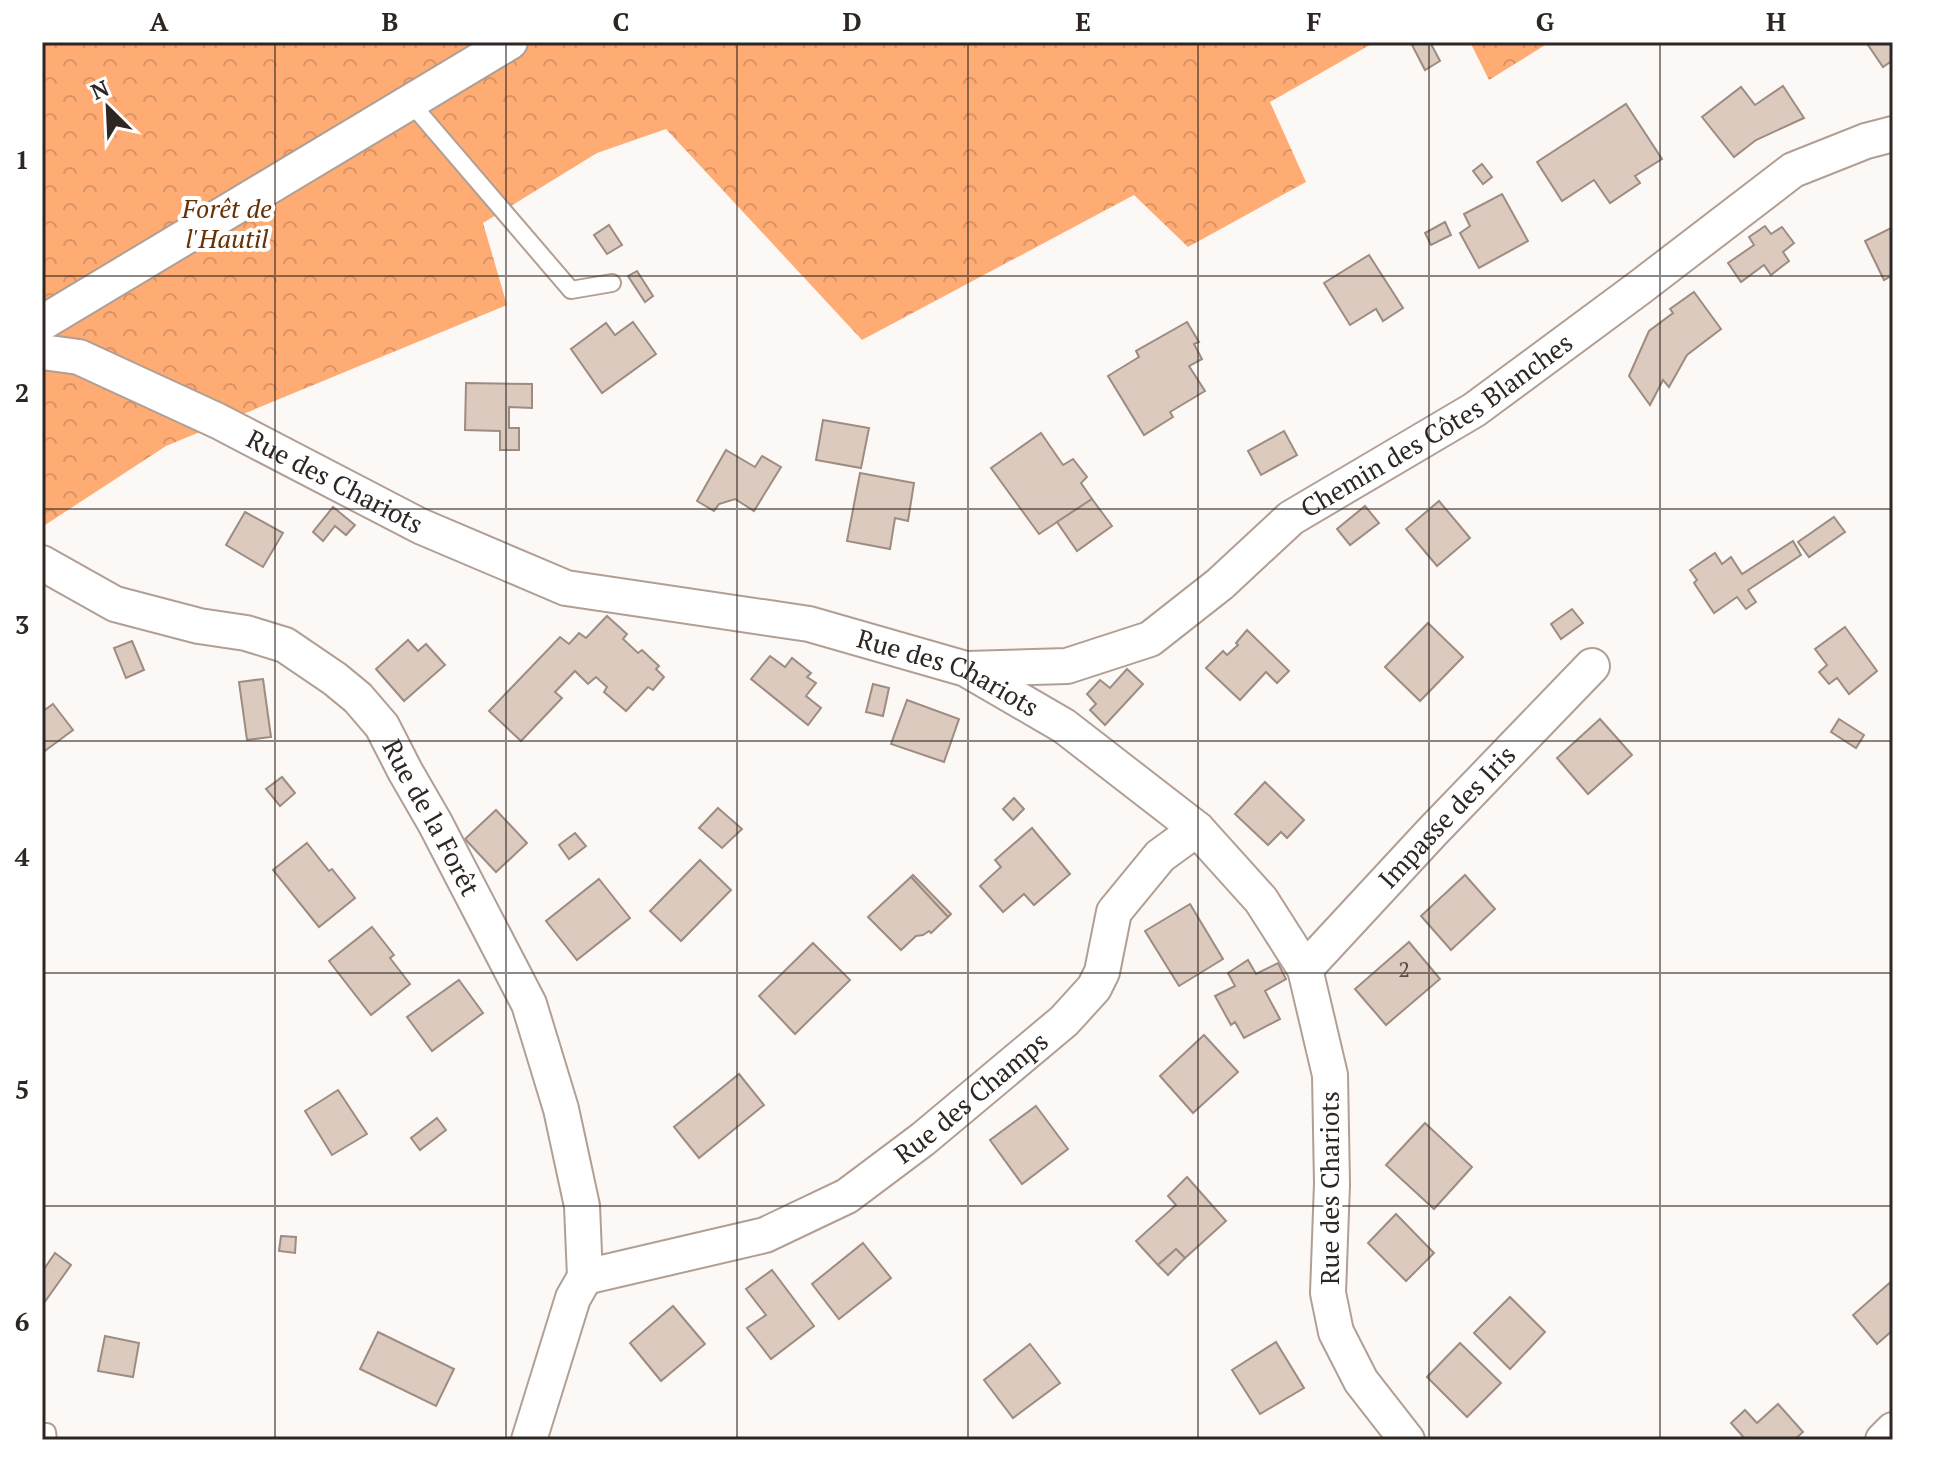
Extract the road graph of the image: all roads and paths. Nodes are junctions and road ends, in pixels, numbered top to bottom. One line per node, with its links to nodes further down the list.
1 (510, 42): 2 (street)
2 (410, 102): 4 (lane); 5 (street)
3 (1893, 134): 9 (street, Chemin des Côtes Blanches)
4 (612, 283)
5 (42, 323)
6 (42, 352): 9 (street, Rue des Chariots)
7 (42, 563): 12 (street, Rue de la Forêt)
8 (1592, 666): 11 (street, Impasse des Iris)
9 (966, 669): 10 (street, Rue des Chariots)
10 (1197, 829): 11 (street, Rue des Chariots); 12 (street, Rue des Champs)
11 (1305, 969): 15 (street, Rue des Chariots)
12 (585, 1277): 14 (street, Rue de la Forêt)
13 (1893, 1430): 16 (street)
14 (529, 1440)
15 (1407, 1440)
16 (1883, 1440)

